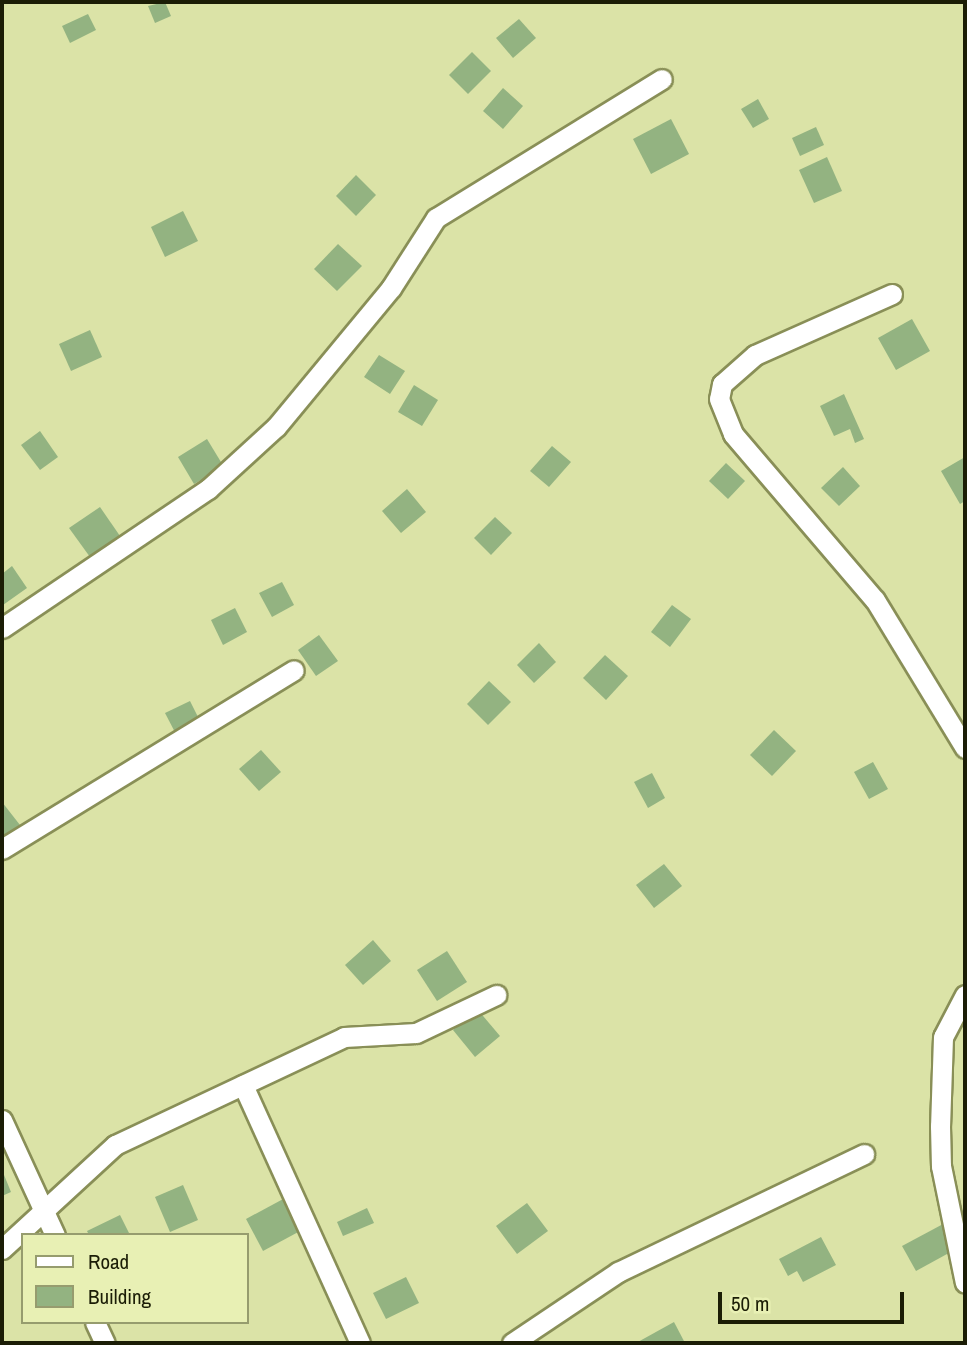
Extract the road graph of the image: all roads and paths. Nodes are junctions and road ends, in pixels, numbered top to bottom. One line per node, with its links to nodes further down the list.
1 (662, 79): 3 (street)
2 (892, 294): 5 (street)
3 (2, 628)
4 (294, 670): 6 (street)
5 (965, 748)
6 (2, 849)
7 (496, 995): 9 (street)
8 (965, 995): 15 (street)
9 (243, 1085): 12 (street); 18 (street)
10 (2, 1120): 12 (street)
11 (864, 1154): 19 (street)
12 (42, 1208): 13 (street); 14 (street)
13 (54, 1233)
14 (2, 1249)
15 (965, 1283)
16 (96, 1324): 17 (street)
17 (105, 1343)
18 (360, 1343)
19 (512, 1343)

